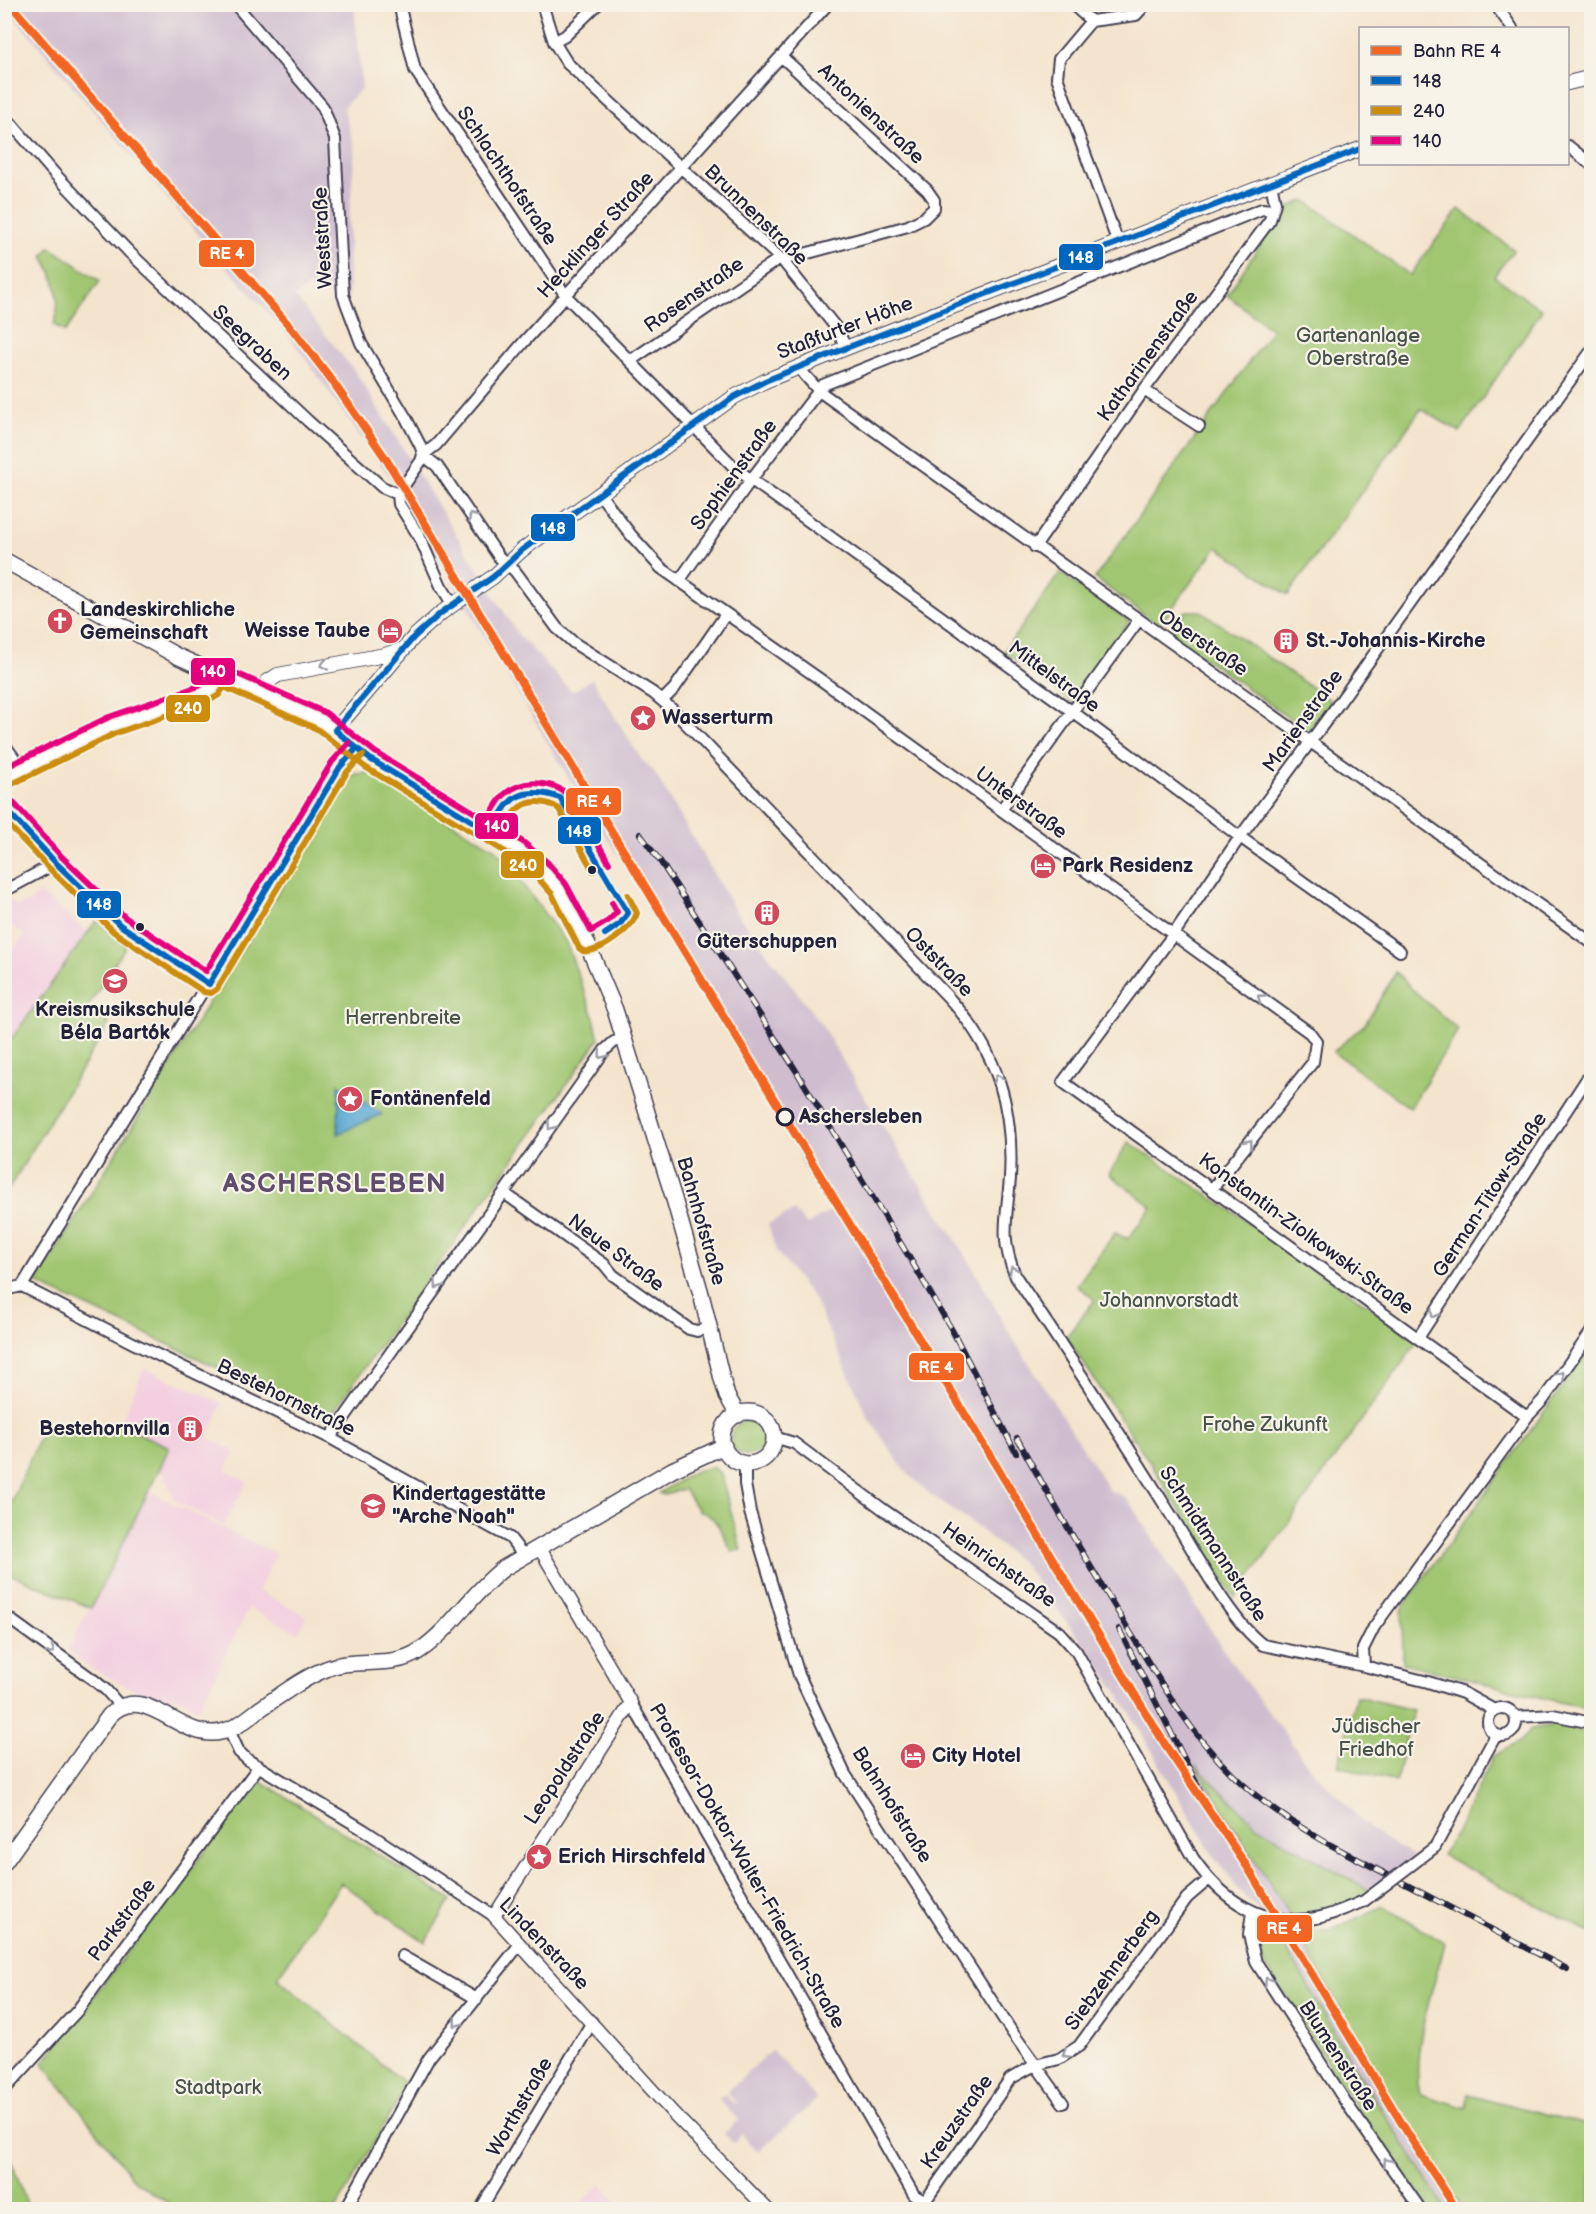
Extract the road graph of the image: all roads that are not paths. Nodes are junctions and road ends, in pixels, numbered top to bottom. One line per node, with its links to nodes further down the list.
1 (235, 4): 34 (street, Weststraße)
2 (399, 4): 25 (street, Schlachthofstraße)
3 (542, 4): 11 (street, Brunnenstraße)
4 (598, 4): 11 (street)
5 (828, 4): 12 (street, Hecklinger Straße)
6 (1072, 4): 9 (street)
7 (1146, 4): 9 (street)
8 (1495, 4): 10 (street)
9 (1091, 21): 23 (street)
10 (1511, 27)
11 (554, 42): 19 (street, Brunnenstraße)
12 (781, 56): 19 (street, Hecklinger Straße); 21 (street, Antonienstraße)
13 (1592, 77): 14 (main road)
14 (1569, 83)
15 (4, 115): 37 (street, Seegraben)
16 (1569, 147): 18 (street)
17 (1359, 148): 20 (main road, Staßfurter Höhe)
18 (1592, 165)
19 (680, 168): 24 (street, Brunnenstraße); 25 (street, Hecklinger Straße)
20 (1272, 183): 22 (street); 23 (main road, Staßfurter Höhe)
21 (934, 200): 24 (street, Rosenstraße)
22 (1274, 210): 30 (street, Katharinenstraße); 31 (street)
23 (1118, 243): 26 (main road, Staßfurter Höhe)
24 (781, 259): 26 (street, Brunnenstraße); 28 (street, Rosenstraße)
25 (566, 296): 28 (street, Schlachthofstraße); 34 (street, Hecklinger Straße)
26 (846, 348): 29 (main road, Staßfurter Höhe)
27 (1592, 350): 53 (street, Marienstraße)
28 (630, 361): 32 (street, Schlachthofstraße)
29 (800, 366): 31 (street, Oberstraße); 32 (main road, Staßfurter Höhe)
30 (1144, 390): 33 (street); 38 (street, Katharinenstraße)
31 (819, 391): 35 (street, Sophienstraße); 38 (street, Oberstraße)
32 (694, 426): 35 (street, Mittelstraße); 36 (main road, Staßfurter Höhe)
33 (1198, 426)
34 (423, 455): 37 (street, Hecklinger Straße); 40 (street, Weststraße, one-way to 34)
35 (750, 481): 41 (street, Sophienstraße); 51 (street, Mittelstraße)
36 (599, 493): 40 (main road, Staßfurter Höhe); 41 (street, Unterstraße)
37 (398, 494): 42 (street)
38 (1035, 547): 44 (street, Oberstraße)
39 (4, 560): 47 (main road)
40 (507, 564): 42 (main road, Staßfurter Höhe); 50 (street, Oststraße)
41 (679, 581): 43 (street, Unterstraße)
42 (453, 605): 45 (main road, Staßfurter Höhe)
43 (726, 614): 50 (street); 59 (street, Unterstraße)
44 (1138, 621): 51 (street); 53 (street, Oberstraße)
45 (402, 649): 46 (main road); 48 (main road, Staßfurter Höhe)
46 (357, 660): 48 (main road); 49 (main road, one-way to 49)
47 (220, 676): 49 (main road); 56 (street)
48 (372, 685): 52 (main road, Staßfurter Höhe)
49 (261, 694): 52 (main road)
50 (663, 700): 74 (street, Oststraße, one-way to 50)
51 (1073, 712): 59 (street); 60 (street, Mittelstraße)
52 (335, 730): 55 (main road)
53 (1309, 743): 60 (street, Marienstraße); 64 (street, Oberstraße)
54 (4, 744): 56 (street)
55 (356, 749): 66 (street); 67 (main road)
56 (22, 769): 57 (street)
57 (4, 778)
58 (4, 806): 61 (street)
59 (1001, 810): 63 (street, Unterstraße)
60 (1240, 837): 63 (street, Marienstraße); 65 (street, Mittelstraße)
61 (56, 863): 62 (street); 66 (street)
62 (6, 890)
63 (1173, 935): 69 (street, Marienstraße); 70 (street, Unterstraße, one-way to 63)
64 (1592, 943)
65 (1400, 951)
66 (209, 984): 72 (street)
67 (625, 1038): 71 (street, one-way to 71); 75 (main road, Bahnhofstraße)
68 (1592, 1071): 77 (street, German-Titow-Straße, one-way to 77)
69 (1063, 1082): 70 (street, Konstantin-Ziolkowski-Straße)
70 (1212, 1189): 77 (street, Konstantin-Ziolkowski-Straße)
71 (504, 1193): 75 (street, Neue Straße); 81 (street, one-way to 81)
72 (22, 1286): 73 (street); 81 (street, Bestehornstraße)
73 (4, 1290)
74 (1044, 1319): 87 (street, Schmidtmannstraße)
75 (710, 1329): 78 (main road, Bahnhofstraße)
76 (1592, 1331): 79 (street, one-way to 76)
77 (1418, 1338): 79 (street, Konstantin-Ziolkowski-Straße)
78 (738, 1415): 80 (main road); 82 (main road)
79 (1527, 1417): 87 (street)
80 (774, 1437): 83 (main road); 97 (street, Heinrichstraße)
81 (330, 1438): 85 (street, Bestehornstraße)
82 (724, 1446): 83 (main road); 84 (main road)
83 (745, 1464): 104 (street, Bahnhofstraße)
84 (539, 1547): 85 (main road); 88 (street, Professor-Doktor-Walter-Friedrich-Straße)
85 (524, 1556): 93 (main road)
86 (4, 1615): 89 (street, one-way to 89)
87 (1364, 1666): 90 (street, Schmidtmannstraße)
88 (631, 1703): 99 (street, Leopoldstraße); 107 (street, Professor-Doktor-Walter-Friedrich-Straße)
89 (120, 1706): 93 (main road); 96 (main road)
90 (1494, 1710): 91 (street); 94 (street)
91 (1515, 1717): 92 (street); 94 (street)
92 (1592, 1724)
93 (229, 1730): 95 (street, Lindenstraße)
94 (1496, 1735): 98 (street, Heinrichstraße, bridge)
95 (260, 1766): 99 (street, Lindenstraße); 105 (street, Parkstraße)
96 (4, 1863)
97 (1208, 1880): 98 (street, Heinrichstraße); 104 (street, Siebzehnerberg, one-way to 104)
98 (1257, 1914): 111 (street, Blumenstraße, one-way to 98)
99 (494, 1916): 100 (street, Lindenstraße)
100 (520, 1944): 102 (street); 103 (street, Lindenstraße)
101 (402, 1956): 102 (street)
102 (477, 1998): 108 (street, one-way to 108)
103 (592, 2022): 109 (street, Worthstraße); 110 (street, Lindenstraße)
104 (1035, 2065): 106 (street, Bahnhofstraße); 107 (street, Kreuzstraße)
105 (5, 2089)
106 (1063, 2103)
107 (922, 2205)
108 (345, 2210)
109 (480, 2210)
110 (768, 2210)
111 (1421, 2210)

